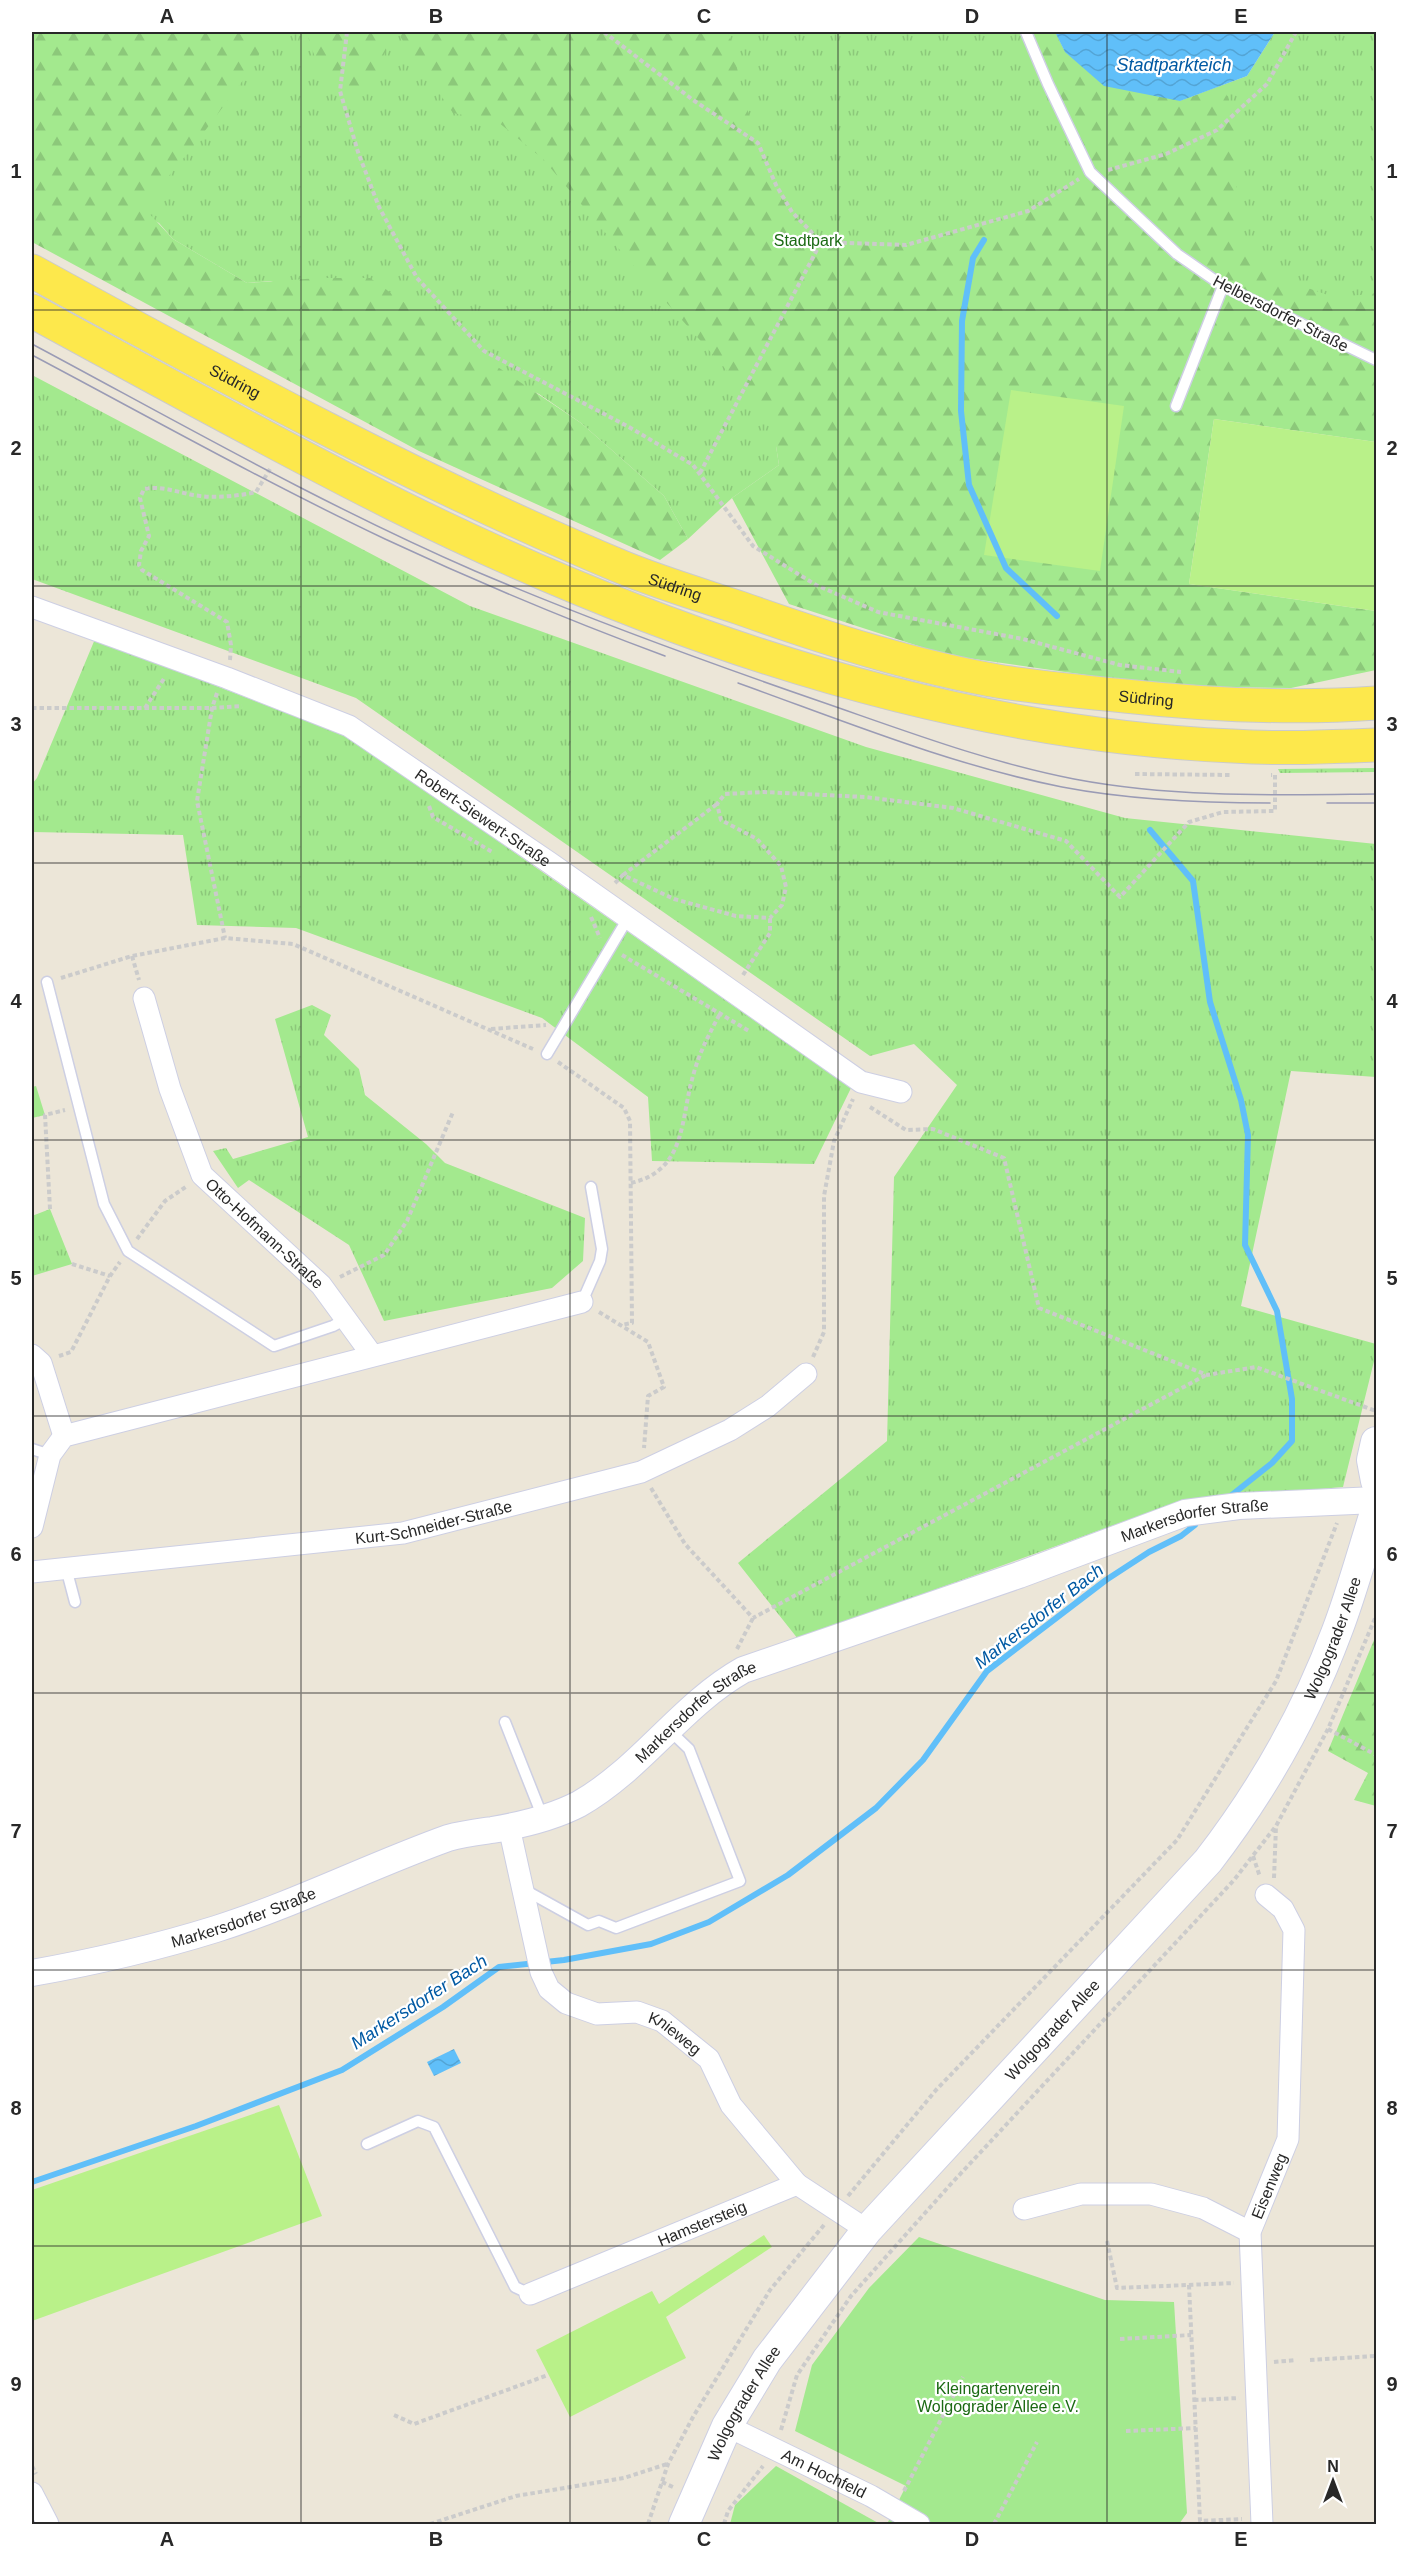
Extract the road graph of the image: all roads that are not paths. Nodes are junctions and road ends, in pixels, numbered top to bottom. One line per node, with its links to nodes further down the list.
1 (1026, 32): 3 (lane, Helbersdorfer Straße)
2 (32, 271): 8 (main road, Südring)
3 (1223, 286): 5 (lane, Helbersdorfer Straße); 6 (lane)
4 (32, 311): 9 (main road)
5 (1377, 360)
6 (1176, 406)
7 (32, 607): 10 (street, Robert-Siewert-Straße)
8 (1377, 703)
9 (1377, 745)
10 (628, 918): 13 (lane); 14 (street, Robert-Siewert-Straße)
11 (47, 982): 17 (lane)
12 (144, 998): 17 (street, Otto-Hofmann-Straße)
13 (547, 1054)
14 (901, 1092)
15 (591, 1187): 16 (lane)
16 (582, 1302): 18 (street)
17 (346, 1319): 18 (street, Otto-Hofmann-Straße)
18 (372, 1355): 21 (street)
19 (36, 1359): 21 (street)
20 (806, 1374): 28 (street, Kurt-Schneider-Straße)
21 (64, 1436): 23 (street)
22 (1377, 1442): 24 (main road)
23 (41, 1452): 27 (street)
24 (1377, 1481)
25 (1377, 1500): 32 (street, Markersdorfer Straße)
26 (1377, 1510): 41 (main road, Wolgograder Allee)
27 (32, 1527)
28 (66, 1568): 29 (street, Kurt-Schneider-Straße); 30 (lane)
29 (32, 1572)
30 (75, 1602)
31 (505, 1722): 33 (lane)
32 (668, 1729): 33 (street, Markersdorfer Straße); 35 (lane)
33 (543, 1818): 34 (street, Markersdorfer Straße)
34 (509, 1827): 35 (street, Knieweg); 37 (street, Markersdorfer Straße)
35 (522, 1889): 39 (street, Knieweg)
36 (1266, 1895): 42 (street, Eisenweg)
37 (32, 1973)
38 (367, 2144): 43 (lane)
39 (797, 2184): 41 (street); 43 (street, Hamstersteig)
40 (1024, 2209): 42 (street)
41 (867, 2230): 44 (main road, Wolgograder Allee)
42 (1250, 2232): 46 (street, Eisenweg)
43 (530, 2294)
44 (727, 2426): 48 (main road, Wolgograder Allee); 49 (street, Am Hochfeld)
45 (32, 2493): 47 (street)
46 (1262, 2521)
47 (48, 2524)
48 (684, 2524)
49 (919, 2524)

